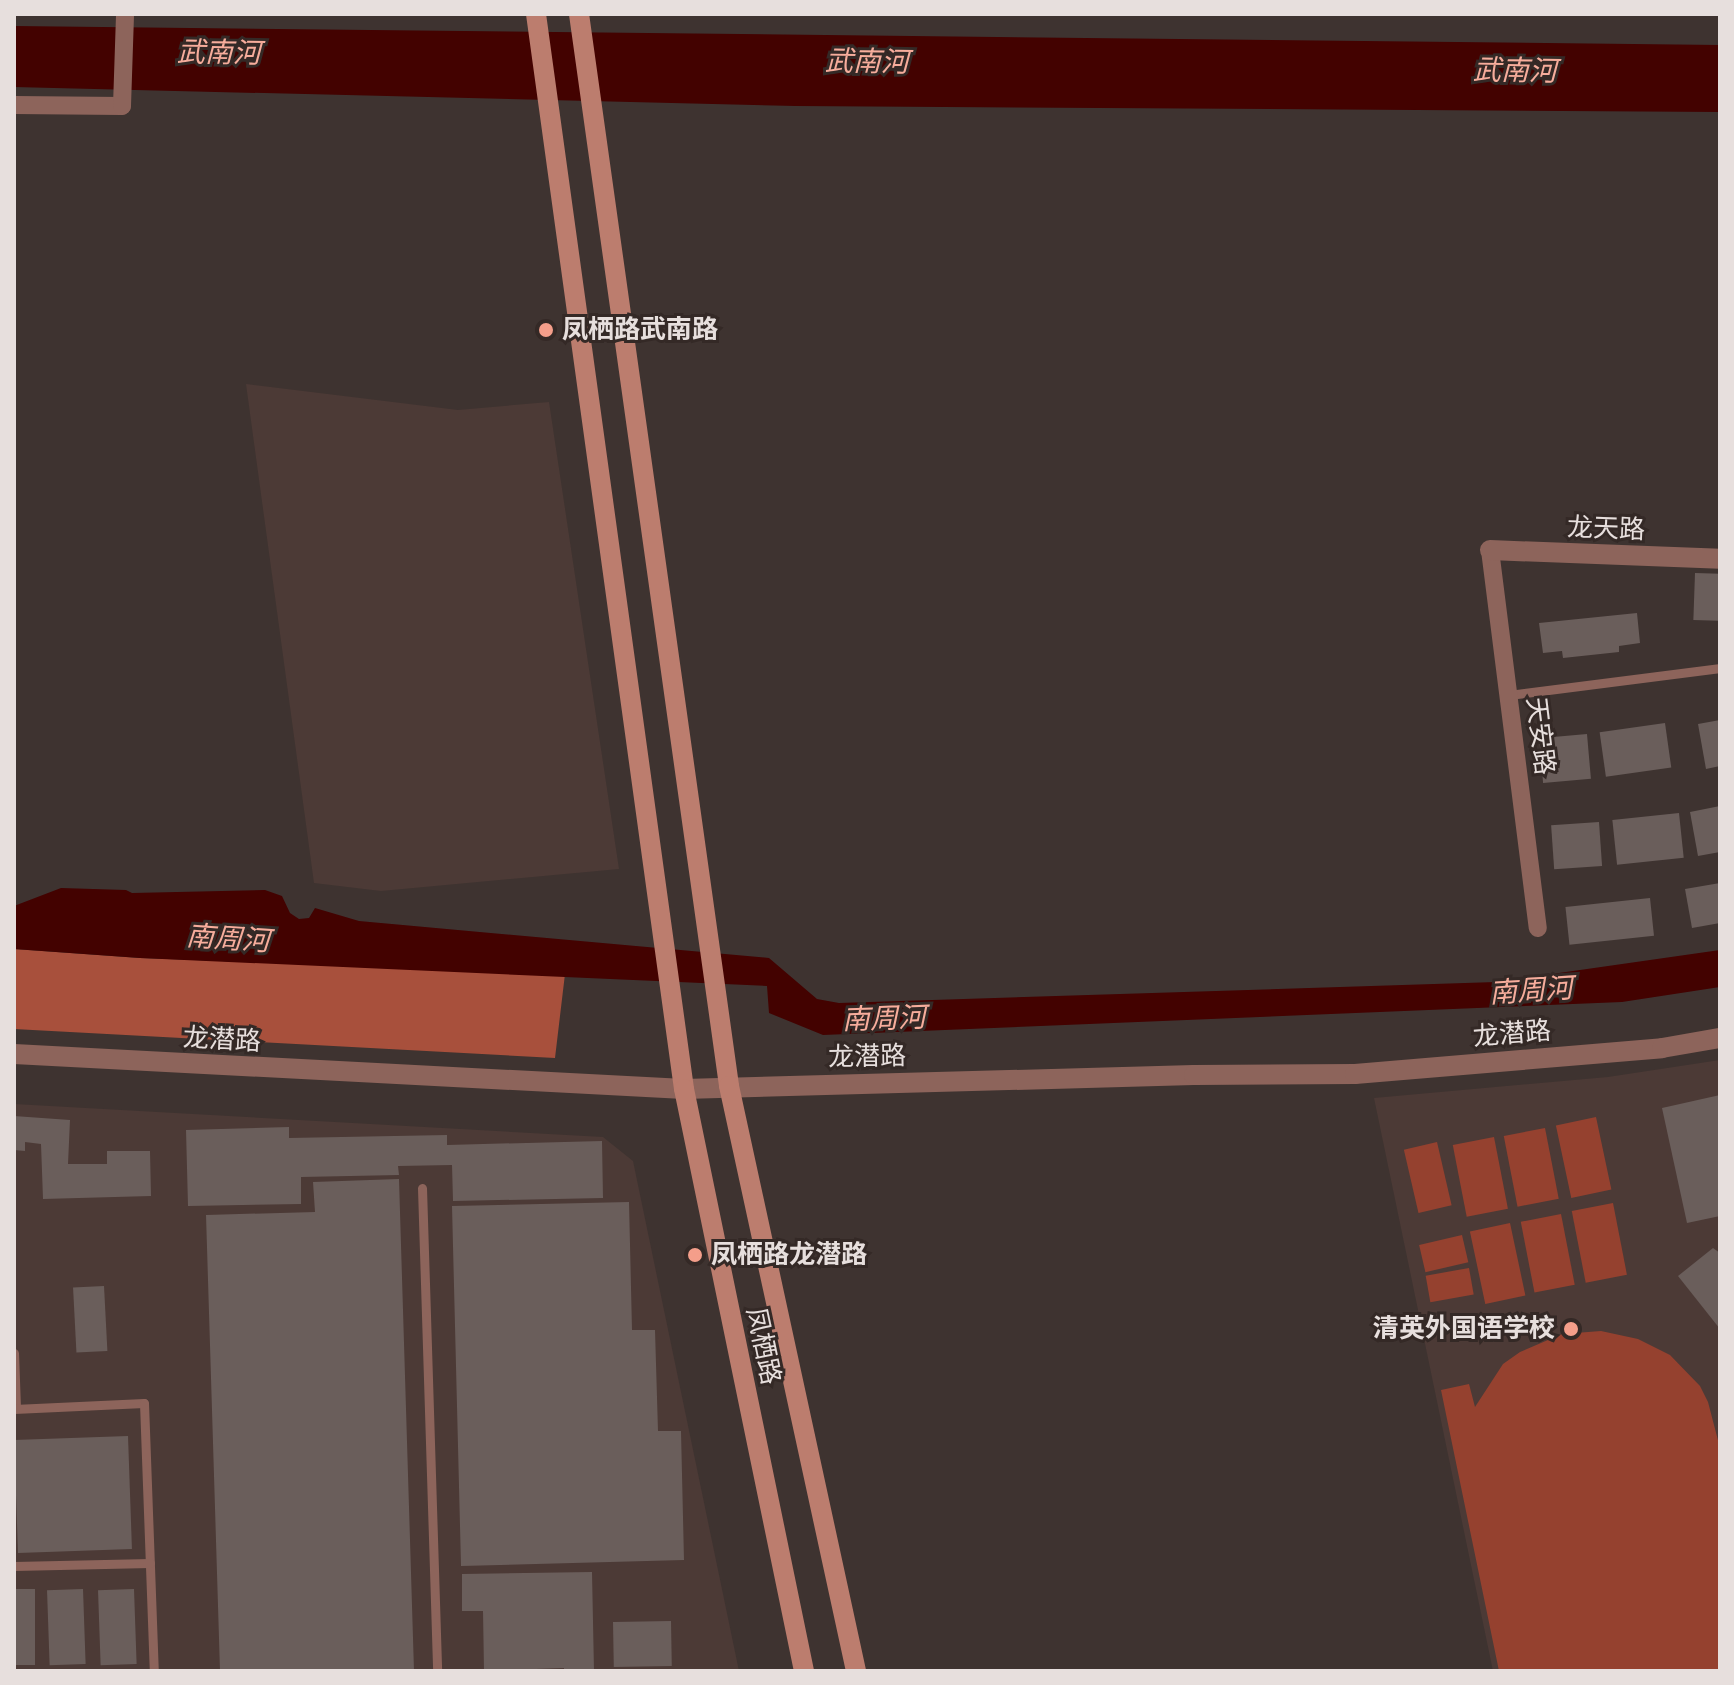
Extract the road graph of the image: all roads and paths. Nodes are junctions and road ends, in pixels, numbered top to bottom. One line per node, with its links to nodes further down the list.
1 (536, 14): 13 (main road, 凤栖路)
2 (579, 14): 12 (main road, 凤栖路)
3 (125, 17): 4 (street)
4 (14, 105)
5 (1490, 550): 6 (street, 龙天路); 8 (street, 天安路)
6 (1720, 559)
7 (1720, 668): 8 (lane)
8 (1509, 695): 9 (street, 天安路)
9 (1538, 928)
10 (1720, 1038): 12 (street, 龙潜路)
11 (14, 1054): 13 (street, 龙潜路)
12 (729, 1086): 13 (street, 龙潜路); 22 (main road, 凤栖路)
13 (684, 1089): 21 (main road, 凤栖路)
14 (422, 1188): 20 (lane)
15 (14, 1353): 16 (lane)
16 (15, 1408): 17 (lane)
17 (150, 1563): 18 (lane); 19 (lane)
18 (14, 1566)
19 (154, 1671)
20 (437, 1671)
21 (804, 1671)
22 (856, 1671)

